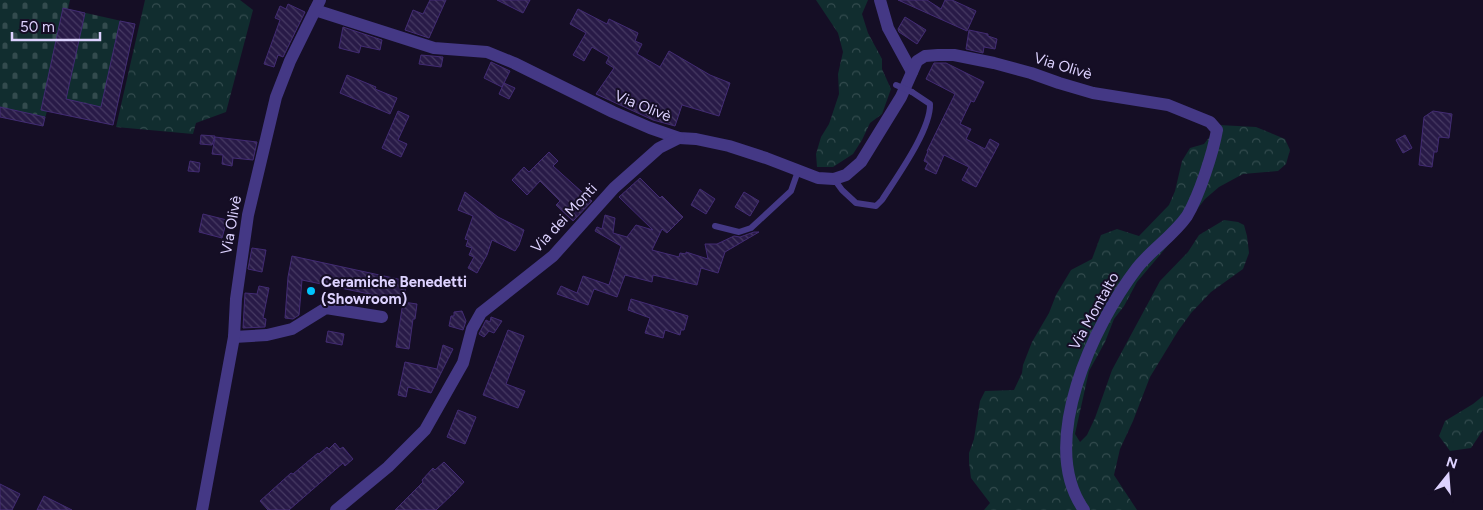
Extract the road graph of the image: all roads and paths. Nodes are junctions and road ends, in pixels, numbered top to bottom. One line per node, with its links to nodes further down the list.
1 (880, 0): 3 (street)
2 (317, 5): 6 (street, Via Olivè); 11 (street, Via Olivè)
3 (912, 72): 5 (street, Via Olivè); 8 (street, Via Olivè)
4 (896, 85): 8 (lane, bridge)
5 (1210, 122): 14 (street, Via Montalto)
6 (679, 138): 7 (street, Via Olivè); 13 (street, Via dei Monti)
7 (798, 171): 8 (street, Via Olivè); 9 (lane)
8 (834, 179)
9 (716, 226)
10 (382, 317): 11 (street)
11 (234, 337): 12 (street, Via Olivè)
12 (202, 510)
13 (336, 510)
14 (1084, 510)

